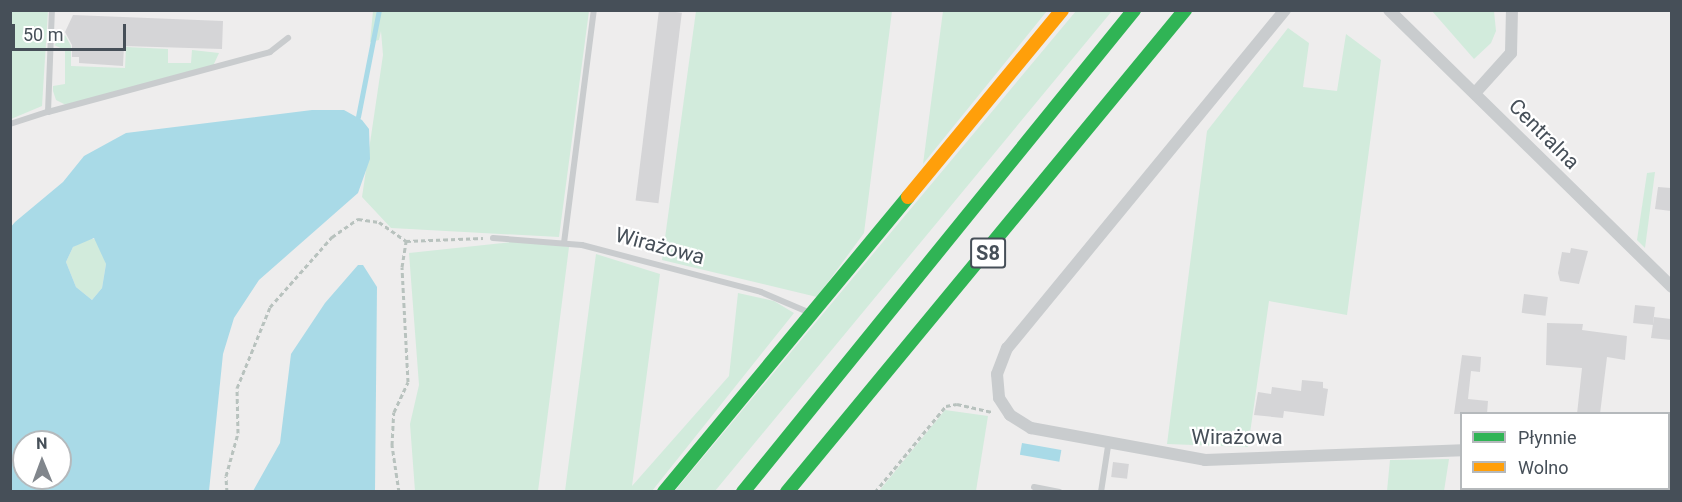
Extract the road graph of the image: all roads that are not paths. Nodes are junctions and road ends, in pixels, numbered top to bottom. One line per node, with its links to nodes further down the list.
1 (52, 10): 11 (lane)
2 (594, 10): 14 (lane)
3 (1062, 10): 16 (main road)
4 (1134, 10): 21 (main road, S8)
5 (1185, 10): 22 (main road, S8)
6 (1285, 10): 17 (street, Wirażowa)
7 (1389, 10): 10 (street, Centralna)
8 (1512, 10): 10 (street)
9 (288, 38): 11 (lane)
10 (1475, 93): 15 (street, Centralna)
11 (48, 112): 12 (lane)
12 (10, 124)
13 (493, 238): 14 (lane, Wirażowa)
14 (564, 243): 16 (lane, Wirażowa)
15 (1671, 286)
16 (812, 313): 20 (main road)
17 (1108, 446): 18 (street, Wirażowa); 24 (lane)
18 (1460, 450)
19 (1034, 487): 23 (lane)
20 (664, 492)
21 (743, 492)
22 (787, 492)
23 (1060, 492)
24 (1101, 492)

